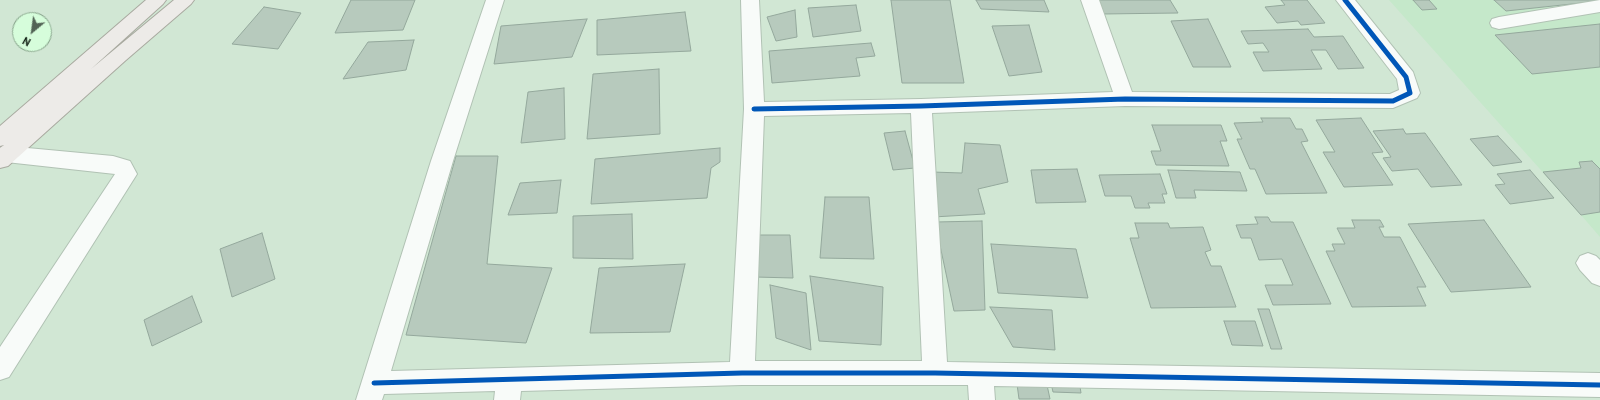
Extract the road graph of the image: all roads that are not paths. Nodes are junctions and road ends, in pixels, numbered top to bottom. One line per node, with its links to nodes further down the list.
1 (157, 0): 12 (main road)
2 (185, 0): 12 (main road)
3 (495, 0): 19 (street)
4 (750, 0): 11 (street)
5 (1090, 0): 9 (street)
6 (1344, 0): 9 (street)
7 (1600, 6): 8 (street)
8 (1499, 23)
9 (1125, 99): 10 (street)
10 (921, 106): 11 (street); 15 (street)
11 (754, 109): 14 (street)
12 (2, 151): 13 (street)
13 (0, 369)
14 (742, 373): 15 (street); 18 (street)
15 (935, 373): 16 (street)
16 (980, 374): 17 (street); 20 (street)
17 (1600, 385)
18 (508, 390): 19 (street)
19 (372, 391)
20 (982, 400)

